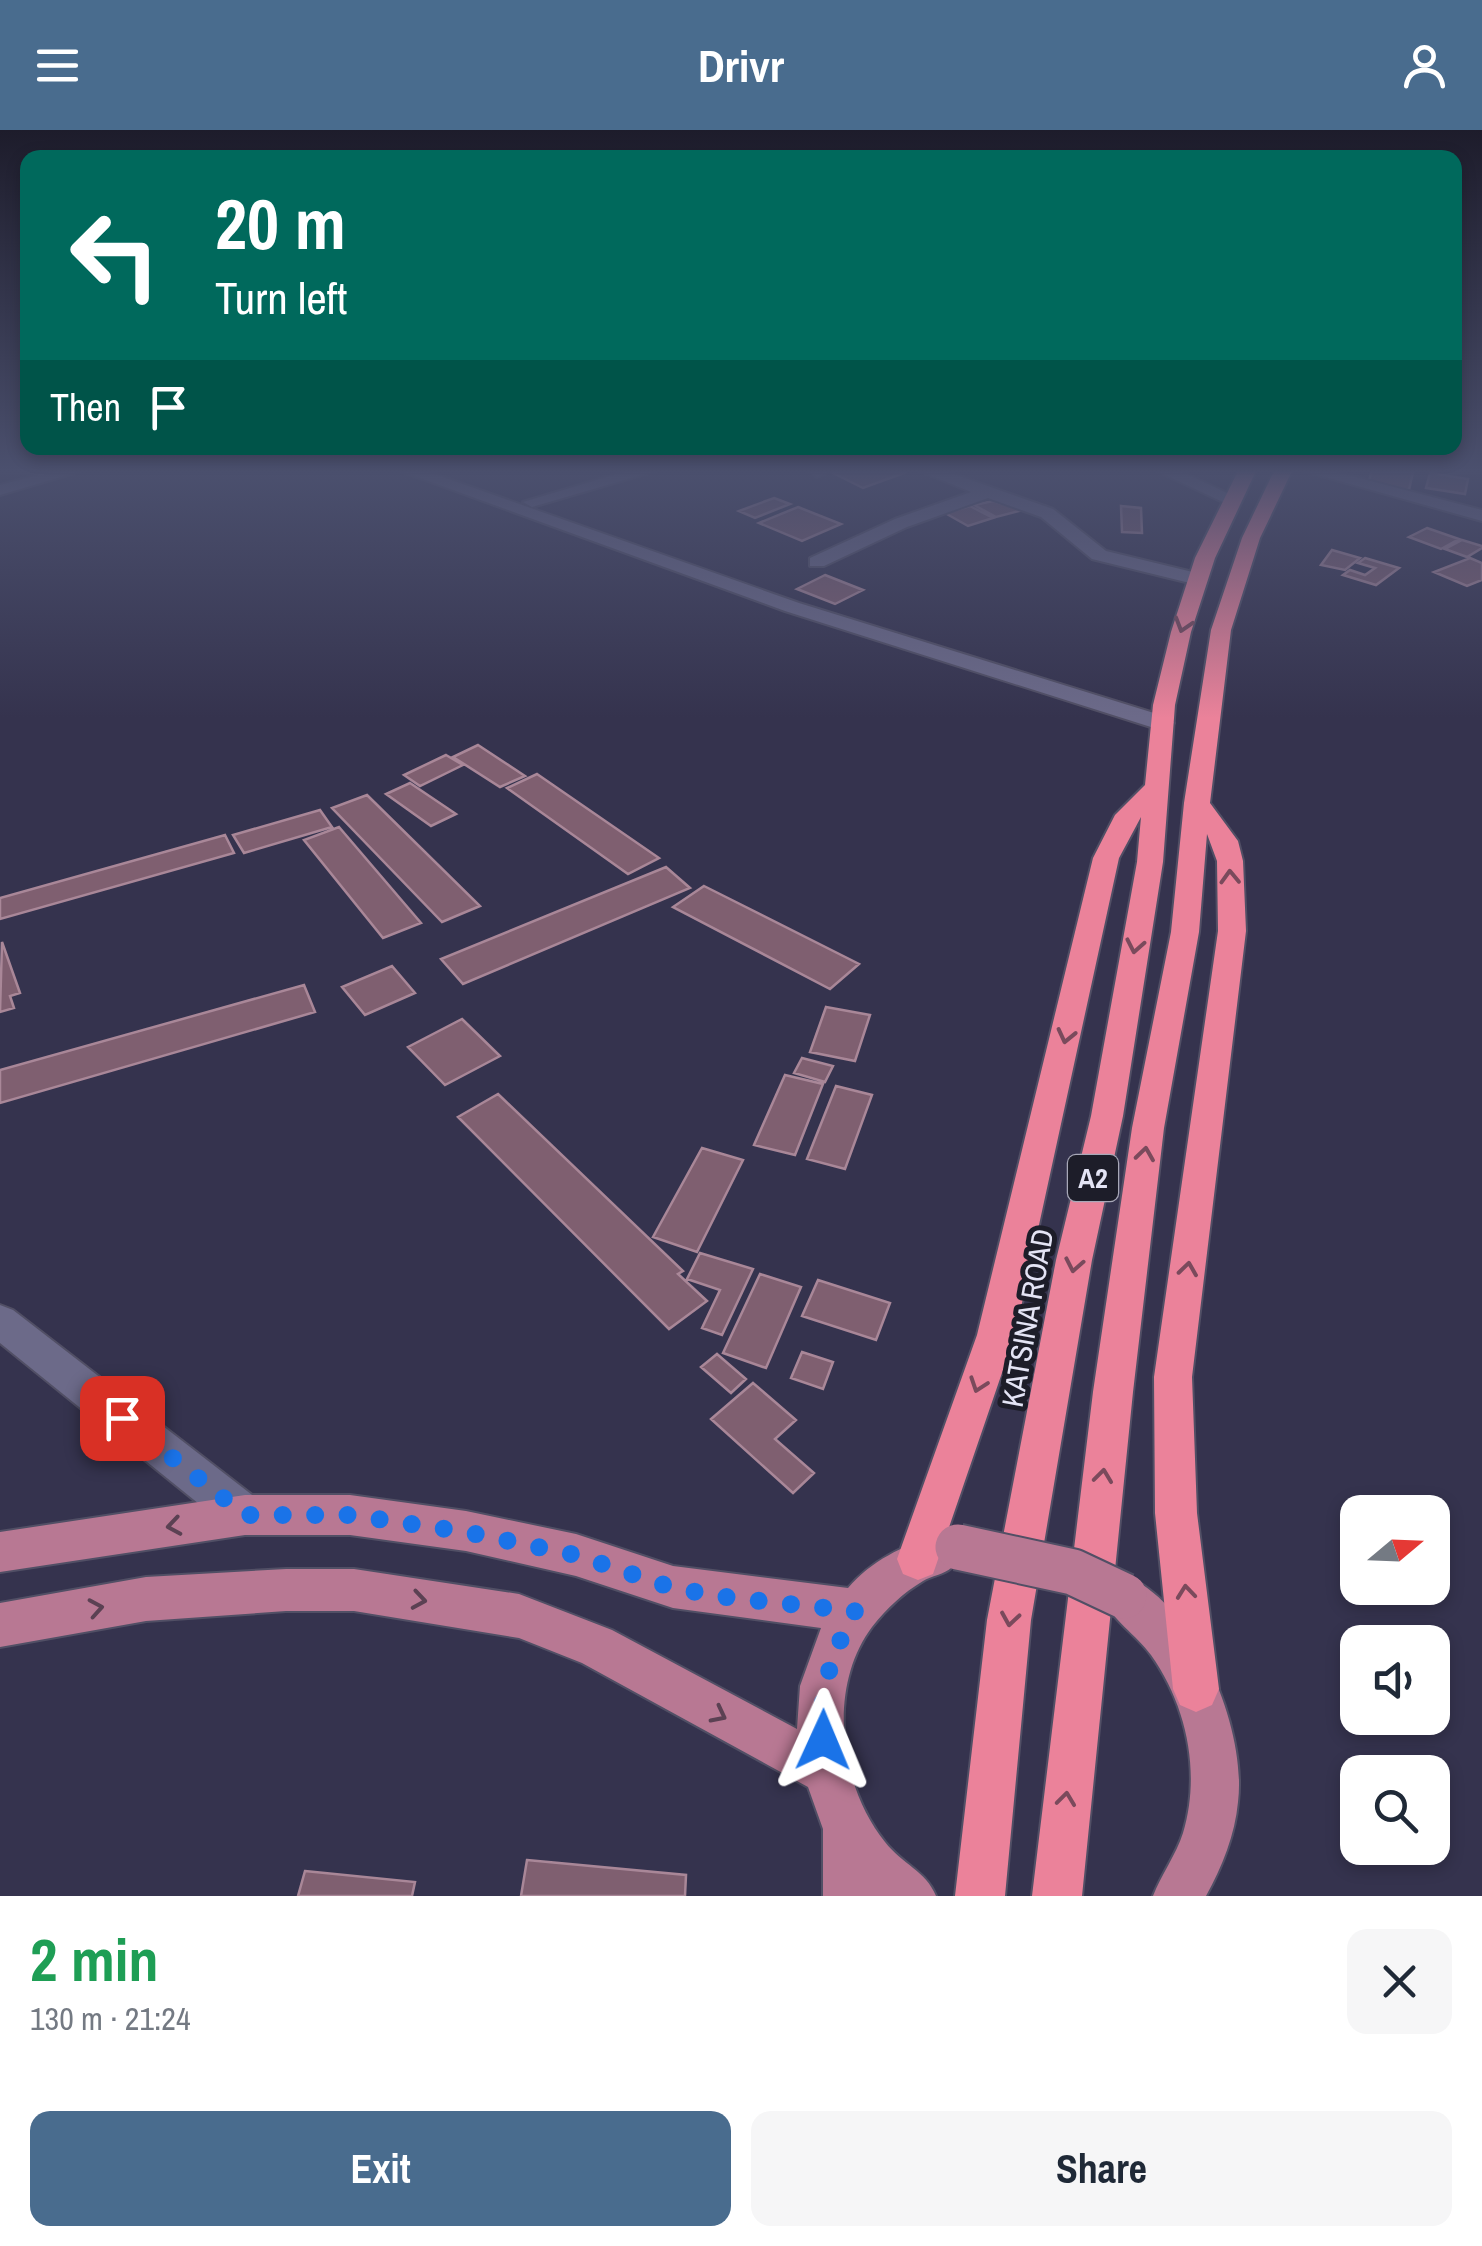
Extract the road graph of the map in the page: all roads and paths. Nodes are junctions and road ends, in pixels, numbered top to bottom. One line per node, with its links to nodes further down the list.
1 (641, 553): 9 (street)
2 (678, 553): 9 (street)
3 (835, 553): 7 (street)
4 (1098, 553): 8 (street)
5 (1210, 553): 8 (highway, KATSINA ROAD / A2)
6 (1246, 553): 11 (highway, A2)
7 (817, 562)
8 (1198, 579): 9 (highway, KATSINA ROAD / A2, one-way to 9)
9 (1163, 714): 10 (highway, KATSINA ROAD / A2)
10 (1157, 786): 15 (highway, one-way to 15); 24 (highway, KATSINA ROAD / A2, one-way to 24)
11 (1197, 802): 18 (highway, one-way to 11); 25 (highway, A2, one-way to 11)
12 (0, 1321): 13 (street)
13 (245, 1515): 14 (main road, one-way to 14); 16 (main road)
14 (0, 1552)
15 (938, 1553): 16 (main road); 18 (main road, bridge)
16 (855, 1611): 19 (main road)
17 (0, 1625): 19 (main road, one-way to 19)
18 (1196, 1689): 21 (main road)
19 (826, 1770): 20 (main road)
20 (848, 1830): 22 (main road); 23 (main road)
21 (1191, 1885)
22 (848, 1896)
23 (911, 1896)
24 (980, 1896)
25 (1057, 1896)

